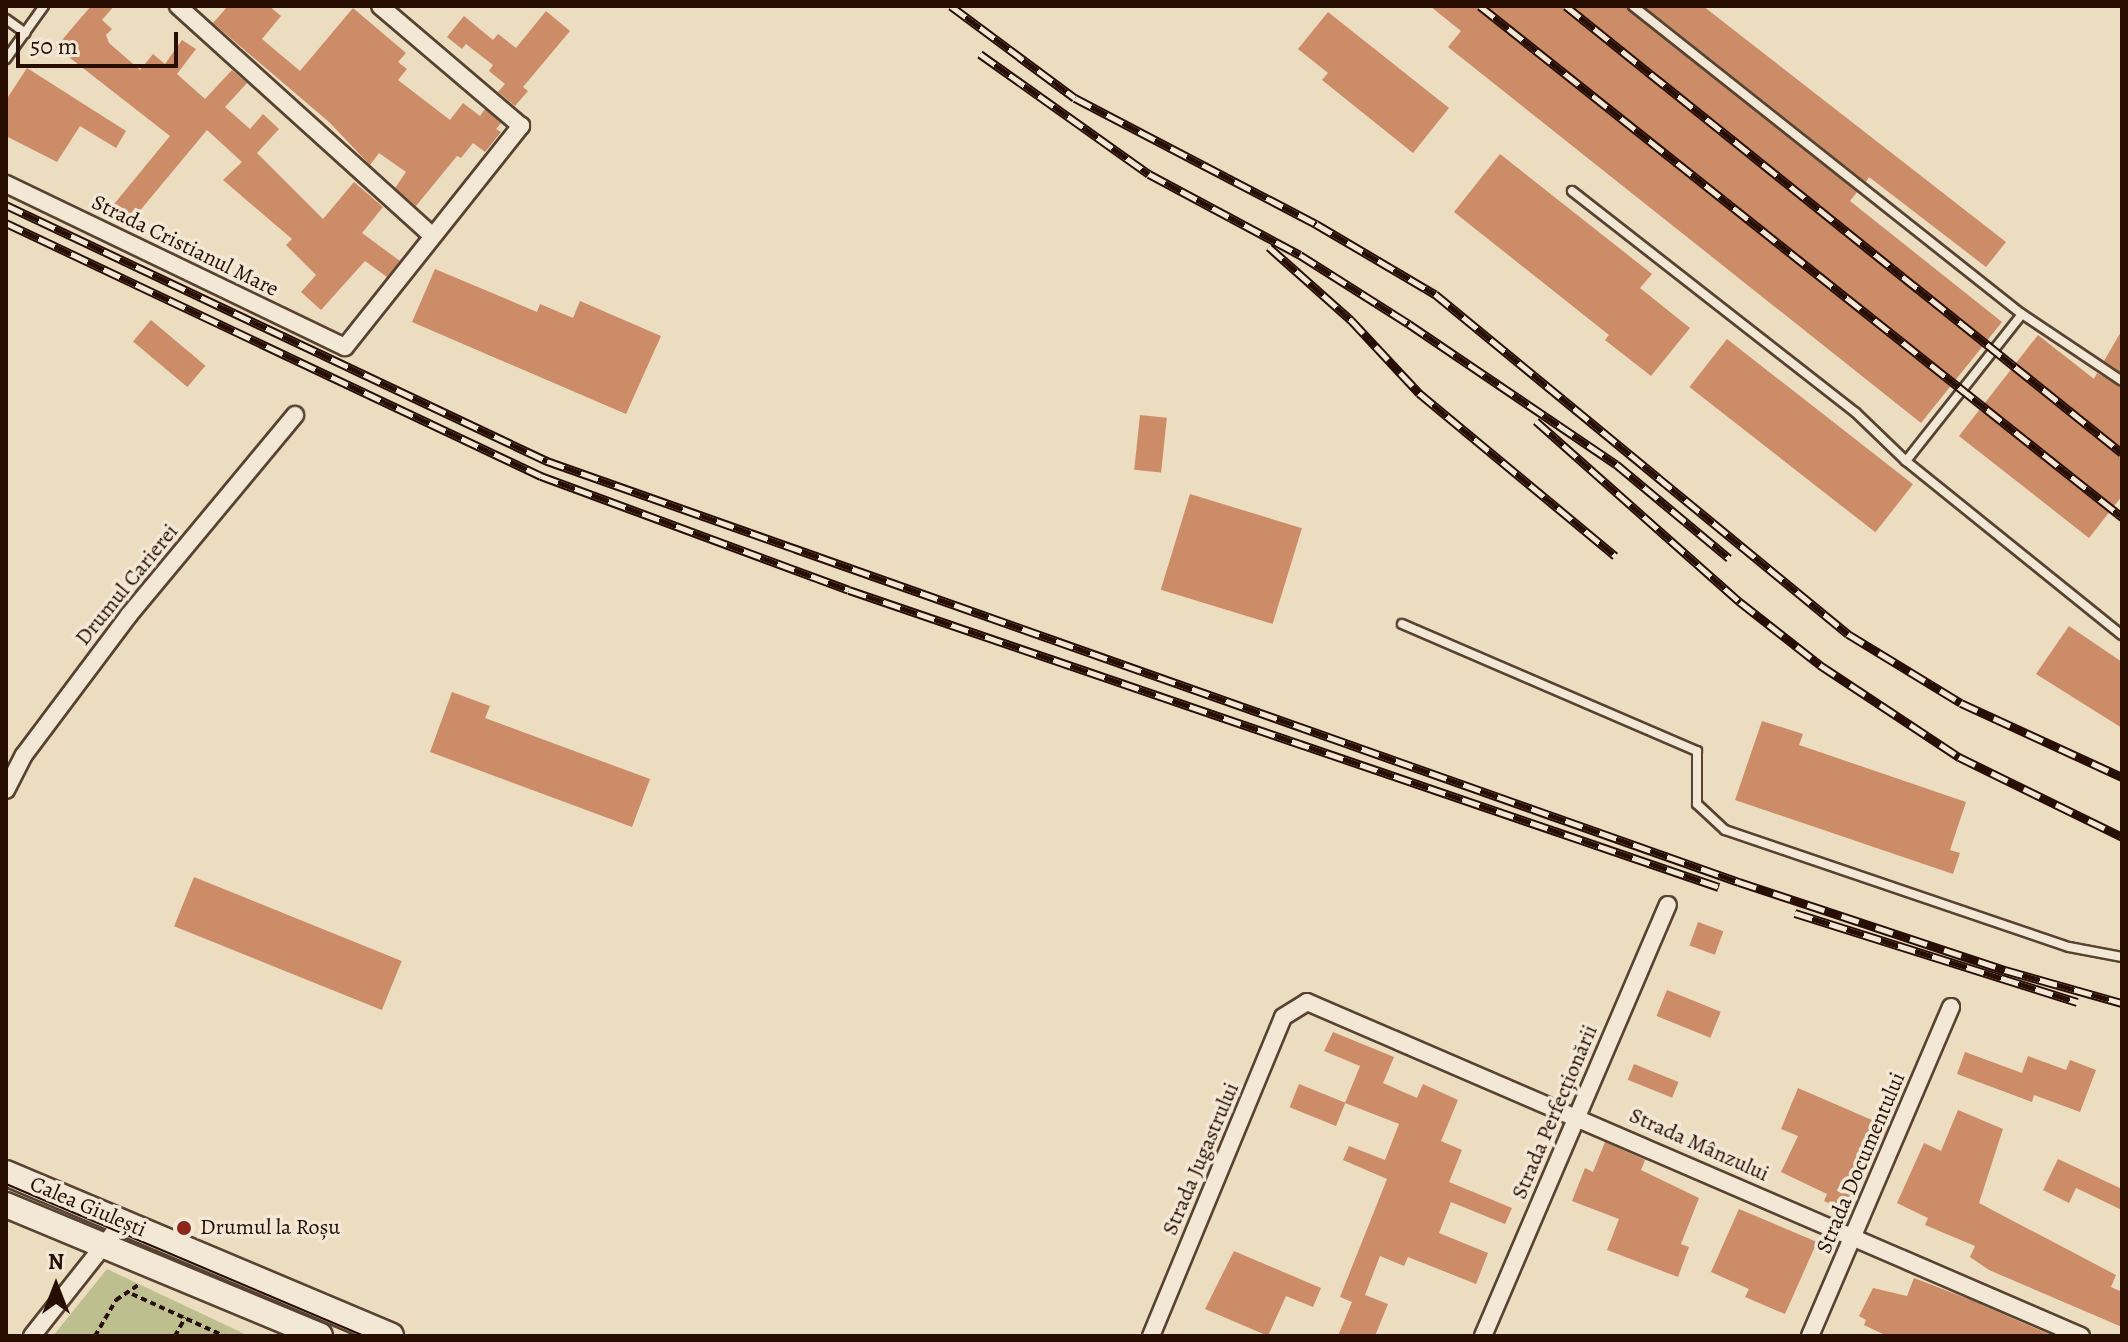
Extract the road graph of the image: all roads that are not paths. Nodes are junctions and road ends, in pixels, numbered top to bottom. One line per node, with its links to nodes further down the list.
1 (44, 6): 6 (lane)
2 (178, 6): 10 (street)
3 (380, 6): 10 (street)
4 (1633, 6): 11 (lane)
5 (6, 19): 6 (lane)
6 (25, 33): 7 (lane)
7 (6, 59)
8 (6, 184): 10 (street, Strada Cristianul Mare)
9 (1572, 191): 14 (lane)
10 (430, 234)
11 (2022, 314): 12 (lane); 14 (lane)
12 (2122, 381)
13 (295, 415): 17 (street, Drumul Carierei)
14 (1906, 461): 16 (lane)
15 (1402, 624): 19 (lane)
16 (2122, 635)
17 (6, 790)
18 (1668, 905): 22 (street, Strada Perfecționării)
19 (2122, 957)
20 (1297, 1004): 22 (street, Strada Mânzului); 31 (street, Strada Jugastrului)
21 (1951, 1007): 26 (street, Strada Documentului)
22 (1578, 1116): 26 (street, Strada Mânzului); 32 (street, Strada Perfecționării)
23 (6, 1173): 25 (main road, Calea Giulești)
24 (6, 1205): 27 (main road, Calea Giulești)
25 (123, 1221): 27 (street); 30 (main road, Calea Giulești)
26 (1854, 1238): 33 (street, Strada Documentului); 34 (street, Strada Mânzului)
27 (104, 1246): 28 (street); 29 (main road, Calea Giulești)
28 (32, 1336)
29 (320, 1336)
30 (391, 1336)
31 (1151, 1336)
32 (1483, 1336)
33 (1810, 1336)
34 (2081, 1336)

